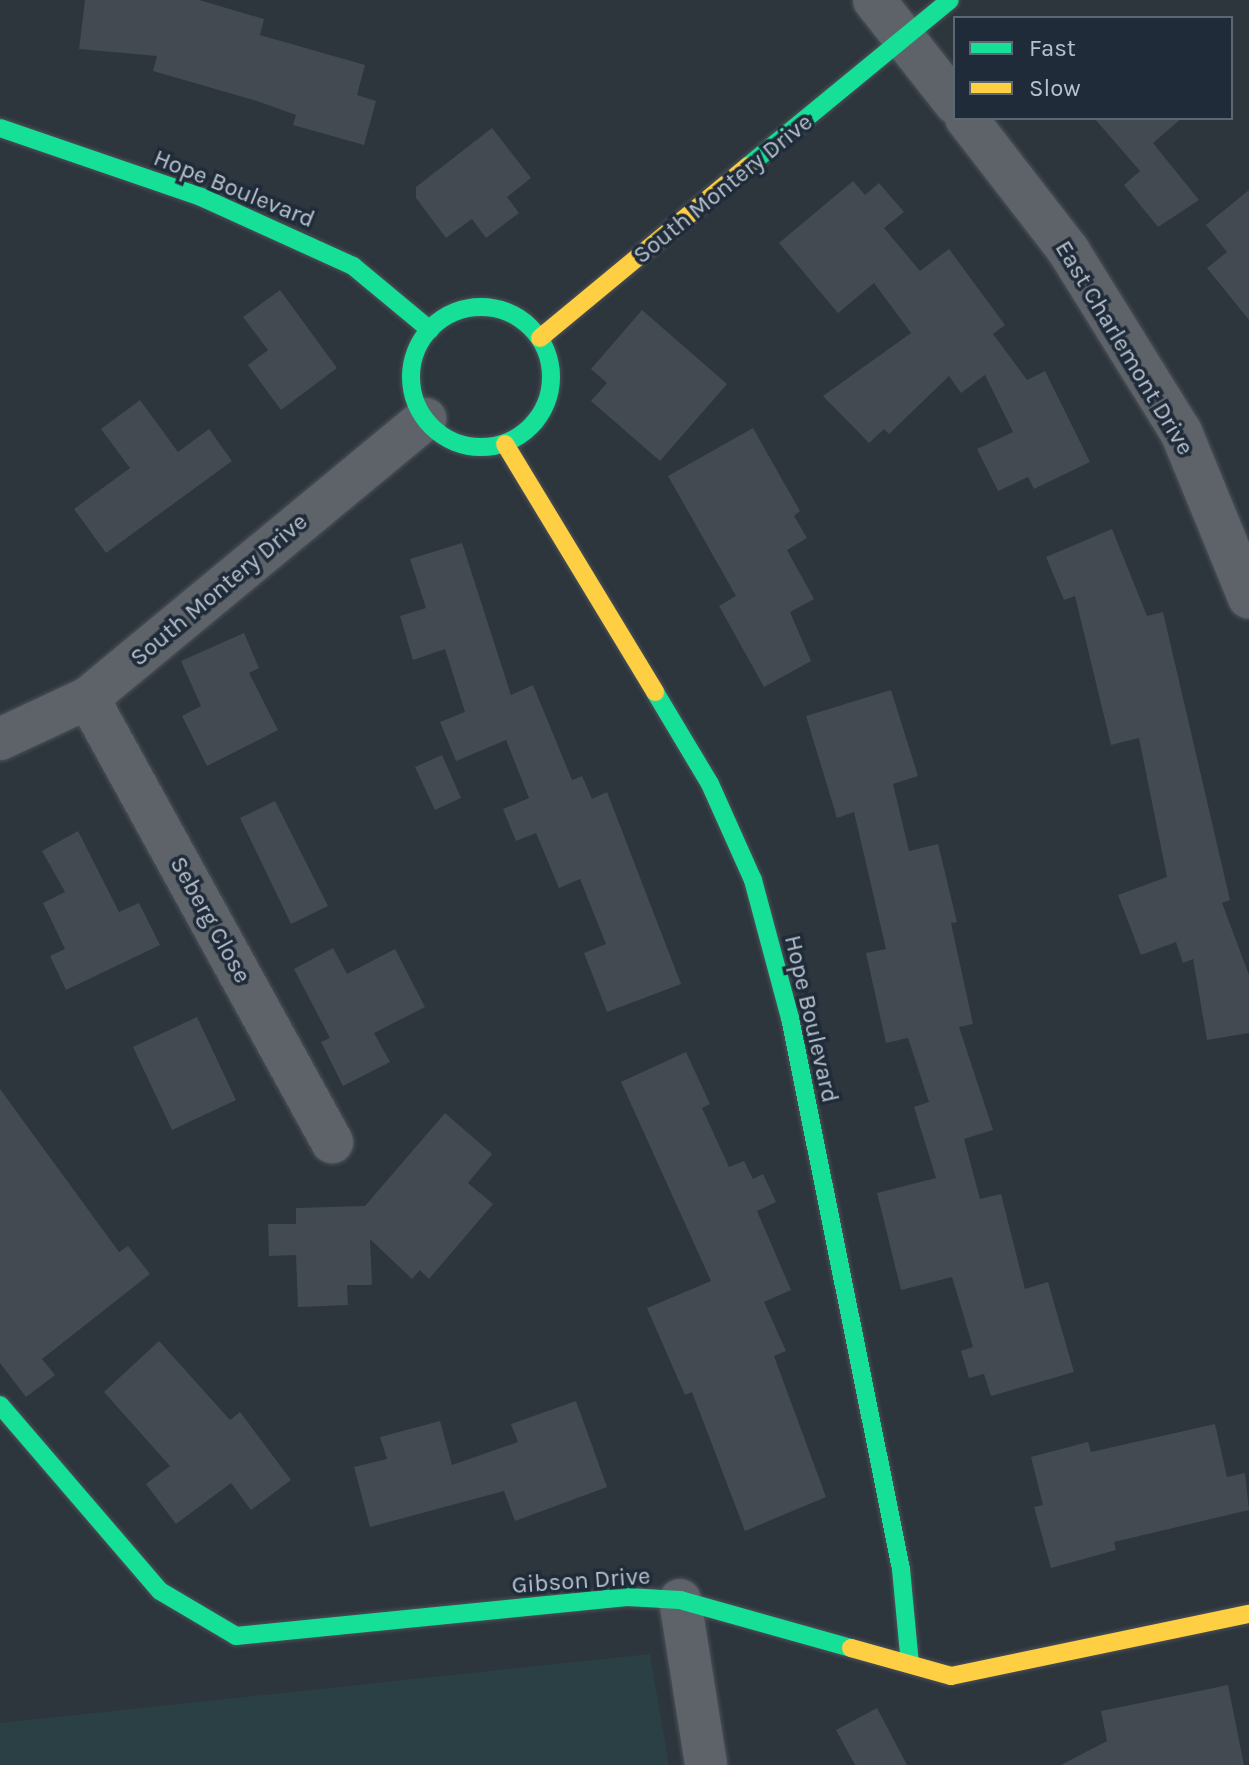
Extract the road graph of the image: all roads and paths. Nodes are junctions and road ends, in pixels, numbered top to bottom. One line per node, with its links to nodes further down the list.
1 (874, 0): 3 (street)
2 (950, 0): 3 (street, South Montery Drive)
3 (907, 40): 4 (street); 8 (street, South Montery Drive)
4 (953, 100)
5 (968, 120): 11 (street, East Charlemont Drive)
6 (0, 128): 7 (street, Hope Boulevard)
7 (430, 330): 8 (street); 9 (street)
8 (540, 338): 10 (street)
9 (425, 419): 10 (street); 12 (street, South Montery Drive)
10 (505, 444): 18 (street, Hope Boulevard)
11 (1249, 598)
12 (88, 698): 13 (street, South Montery Drive); 14 (street, Seberg Close)
13 (0, 739)
14 (332, 1142)
15 (0, 1405): 16 (street, Gibson Drive)
16 (680, 1600): 18 (street, Gibson Drive); 19 (street)
17 (1249, 1614): 18 (street, Gibson Drive)
18 (910, 1664)
19 (706, 1765)

